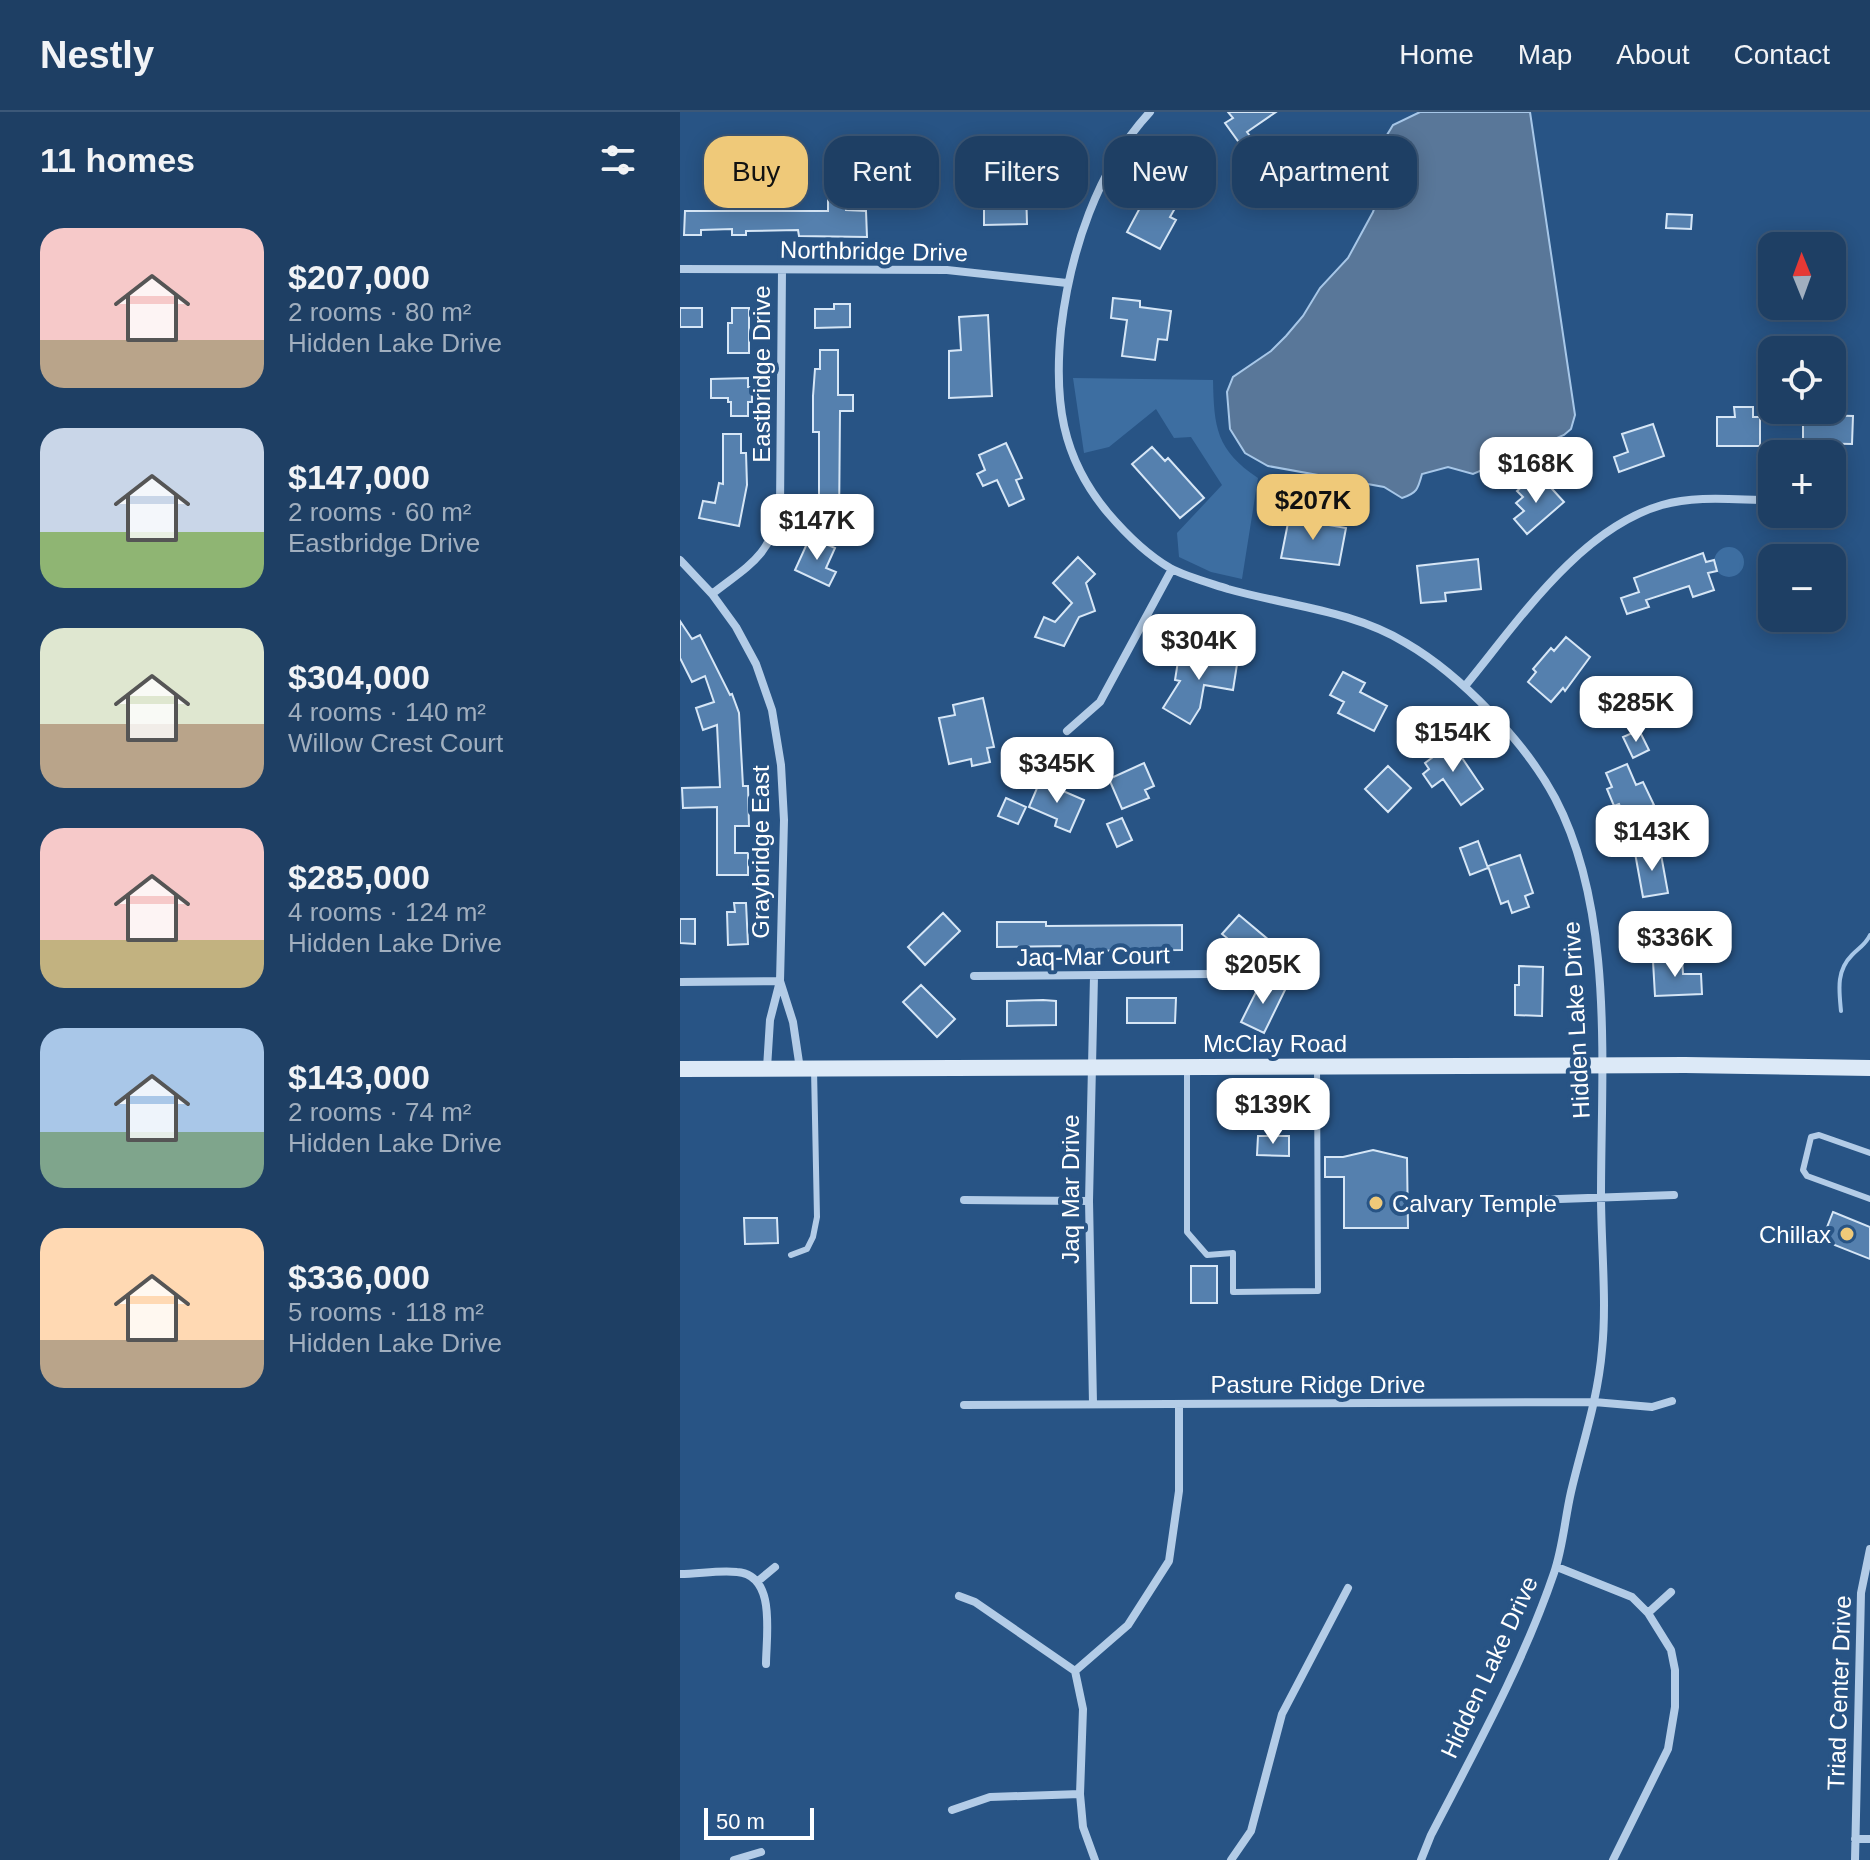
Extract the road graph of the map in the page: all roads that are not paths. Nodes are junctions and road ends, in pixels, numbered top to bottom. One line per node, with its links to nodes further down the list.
1 (1150, 112): 4 (street, Hidden Lake Drive)
2 (680, 269): 3 (street, Northbridge Drive)
3 (782, 270): 4 (street, Northbridge Drive); 8 (street, Eastbridge Drive)
4 (1067, 283): 7 (street, Hidden Lake Drive)
5 (1758, 500): 9 (street)
6 (680, 560): 8 (street, Graybridge East)
7 (1172, 569): 9 (street, Hidden Lake Drive); 10 (street)
8 (712, 594): 14 (street, Graybridge East)
9 (1465, 686): 16 (street, Hidden Lake Drive)
10 (1067, 731)
11 (1213, 974): 13 (street, Jaq-Mar Court)
12 (974, 976): 13 (street, Jaq-Mar Court)
13 (1094, 976): 18 (street, Jaq Mar Drive)
14 (780, 981): 15 (street); 22 (street, Graybridge East); 23 (street, Graybridge East)
15 (680, 982)
16 (1602, 1066): 17 (main road, McClay Road); 20 (main road, McClay Road); 26 (street, Hidden Lake Drive)
17 (1317, 1067): 19 (main road, McClay Road); 19 (lane)
18 (1091, 1068): 19 (main road, McClay Road); 23 (main road, McClay Road); 30 (street, Jaq Mar Drive)
19 (1187, 1068)
20 (1870, 1068)
21 (680, 1069): 22 (main road, McClay Road)
22 (767, 1069): 23 (main road, McClay Road)
23 (807, 1069): 31 (lane)
24 (1870, 1153): 27 (lane)
25 (1674, 1195): 26 (street)
26 (1601, 1198): 29 (street); 33 (street, Hidden Lake Drive)
27 (1870, 1199)
28 (964, 1200): 30 (street)
29 (1531, 1200)
30 (1089, 1201): 34 (street, Jaq Mar Drive)
31 (791, 1255)
32 (1672, 1401): 33 (street, Pasture Ridge Drive)
33 (1594, 1402): 36 (street, Pasture Ridge Drive); 39 (street, Hidden Lake Drive)
34 (1093, 1403): 35 (street, Pasture Ridge Drive); 36 (street, Pasture Ridge Drive)
35 (964, 1405)
36 (1179, 1405): 47 (street)
37 (1870, 1549): 50 (street, Triad Center Drive)
38 (775, 1567): 41 (street)
39 (1557, 1567): 45 (street); 56 (street, Hidden Lake Drive)
40 (680, 1574): 41 (street)
41 (758, 1581): 46 (street)
42 (1348, 1588): 55 (street)
43 (1671, 1592): 45 (street)
44 (959, 1596): 47 (street)
45 (1648, 1613): 57 (street)
46 (766, 1664)
47 (1075, 1671): 48 (street)
48 (1080, 1794): 49 (street); 54 (street)
49 (952, 1810)
50 (1855, 1839): 51 (street); 58 (street, Triad Center Drive)
51 (1870, 1839)
52 (761, 1852): 53 (street)
53 (734, 1860)
54 (1095, 1860)
55 (1231, 1860)
56 (1421, 1860)
57 (1613, 1860)
58 (1855, 1860)

